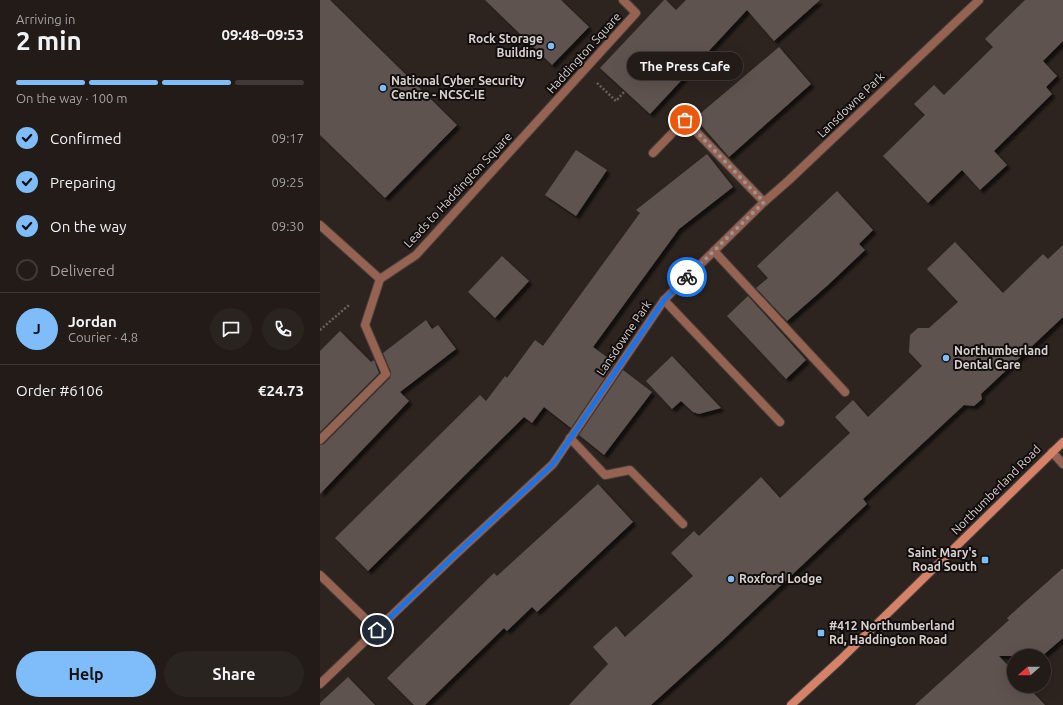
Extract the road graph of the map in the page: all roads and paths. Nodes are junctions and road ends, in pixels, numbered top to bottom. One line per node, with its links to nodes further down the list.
1 (622, 0): 3 (street, Haddington Square)
2 (979, 0): 7 (street, Lansdowne Park)
3 (584, 71): 4 (path); 5 (street, Haddington Square)
4 (625, 91)
5 (537, 123): 10 (street, Leads to Haddington Square)
6 (653, 153): 7 (street)
7 (764, 202): 9 (street, Lansdowne Park)
8 (320, 225): 10 (street)
9 (714, 251): 11 (street, Lansdowne Park); 12 (street)
10 (380, 279): 15 (street)
11 (664, 300): 13 (street); 14 (street, Lansdowne Park)
12 (845, 392)
13 (780, 422)
14 (570, 438): 19 (street); 21 (street, Lansdowne Park)
15 (320, 440)
16 (1063, 442): 17 (main road, Northumberland Road)
17 (1052, 452): 18 (street); 23 (main road, Northumberland Road)
18 (1063, 464)
19 (683, 524)
20 (320, 575): 21 (street)
21 (377, 630): 22 (street, Lansdowne Park)
22 (320, 684)
23 (791, 705)

